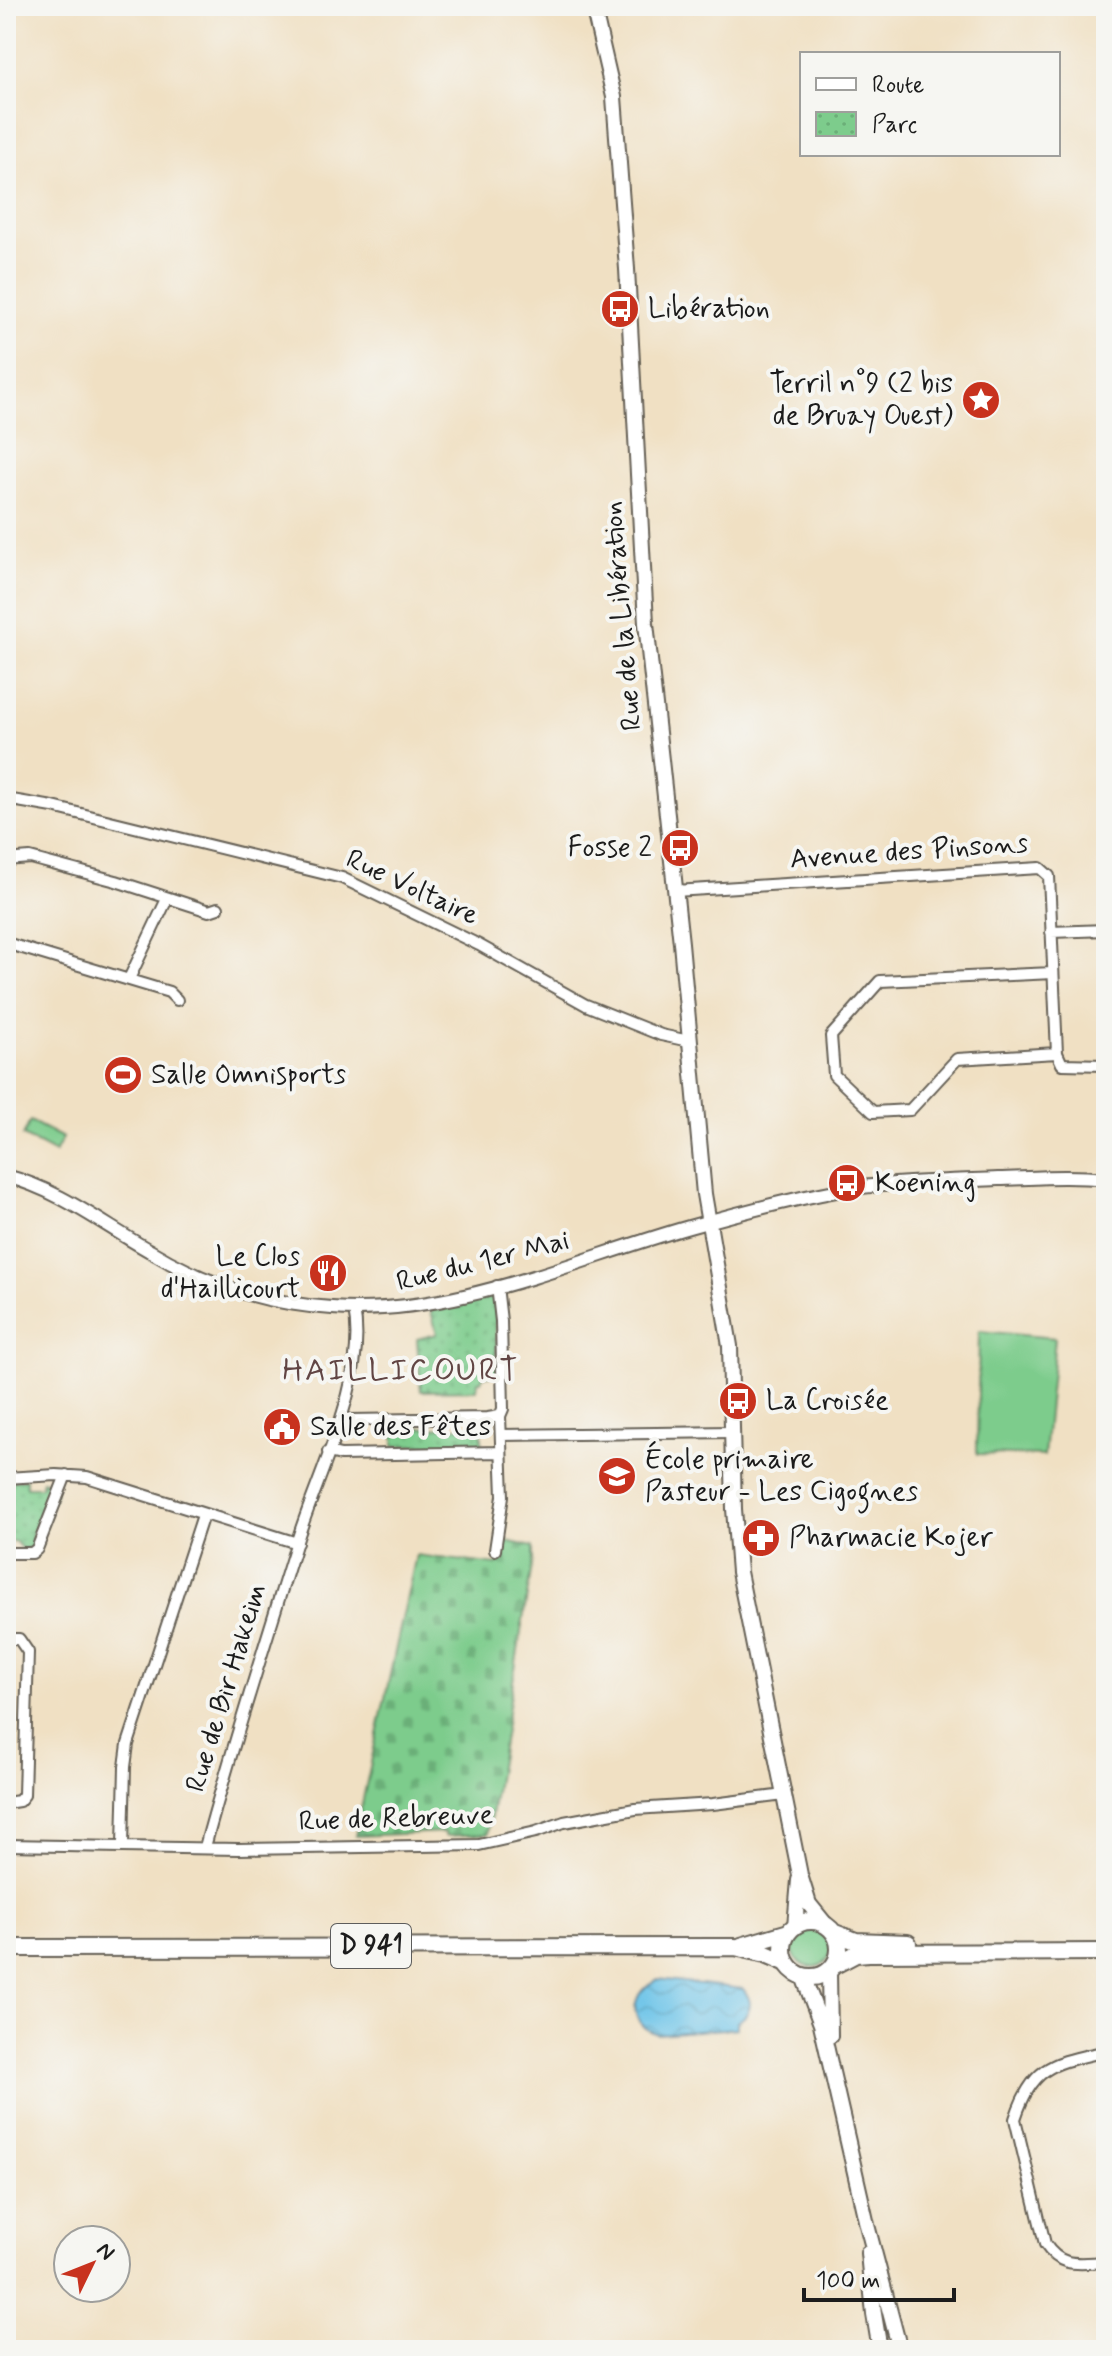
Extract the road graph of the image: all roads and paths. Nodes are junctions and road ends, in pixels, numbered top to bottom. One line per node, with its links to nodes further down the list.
1 (593, 6): 4 (main road, Rue de la Libération)
2 (6, 799): 13 (street, Rue Voltaire)
3 (6, 860): 5 (street)
4 (675, 891): 8 (street, Avenue des Pinsons); 13 (main road, Rue de la Libération)
5 (167, 899): 6 (street); 11 (street)
6 (218, 908)
7 (1106, 930): 8 (street)
8 (1051, 932): 10 (street, Avenue des Pinsons)
9 (6, 943): 11 (street)
10 (1053, 973): 14 (street, Avenue des Pinsons); 14 (street)
11 (129, 979): 12 (street)
12 (177, 1000)
13 (689, 1041): 18 (main road, Rue de la Libération)
14 (1057, 1053): 15 (street, Avenue des Pinsons)
15 (1106, 1065)
16 (6, 1176): 20 (street, Rue du 1er Mai)
17 (1106, 1179): 18 (street, Rue du 1er Mai)
18 (709, 1222): 19 (street, Rue du 1er Mai); 23 (main road, Rue de la Libération)
19 (497, 1286): 20 (street, Rue du 1er Mai); 21 (street)
20 (354, 1309): 22 (street, Rue de Bir Hakeim)
21 (500, 1416): 22 (street); 24 (street)
22 (343, 1417): 25 (street, Rue de Bir Hakeim)
23 (733, 1432): 24 (street); 34 (main road, Rue de la Libération)
24 (501, 1435): 26 (street)
25 (328, 1452): 26 (street); 30 (street, Rue de Bir Hakeim)
26 (501, 1452): 31 (street)
27 (66, 1475): 28 (street); 29 (street); 32 (street)
28 (6, 1478)
29 (203, 1515): 30 (street); 37 (street)
30 (297, 1543): 38 (street, Rue de Bir Hakeim)
31 (495, 1550)
32 (6, 1553)
33 (6, 1639): 35 (street)
34 (784, 1795): 38 (street, Rue de Rebreuve); 39 (main road, Rue de la Libération)
35 (6, 1803)
36 (6, 1845): 37 (street, Rue de Rebreuve)
37 (123, 1845): 38 (street, Rue de Rebreuve)
38 (205, 1847)
39 (800, 1875): 40 (main road); 41 (main road)
40 (792, 1929): 41 (main road); 43 (main road, D 941); 46 (main road)
41 (830, 1929): 42 (main road); 47 (main road)
42 (1106, 1942)
43 (735, 1947): 44 (main road, D 941); 46 (main road, D 941)
44 (6, 1948)
45 (1106, 1952): 47 (main road)
46 (787, 1963): 48 (main road)
47 (832, 1968): 48 (main road); 50 (main road)
48 (803, 1976): 50 (main road)
49 (1106, 2051): 52 (street)
50 (832, 2068): 51 (main road)
51 (867, 2225): 53 (main road); 54 (main road)
52 (1106, 2262)
53 (880, 2350)
54 (900, 2350)

